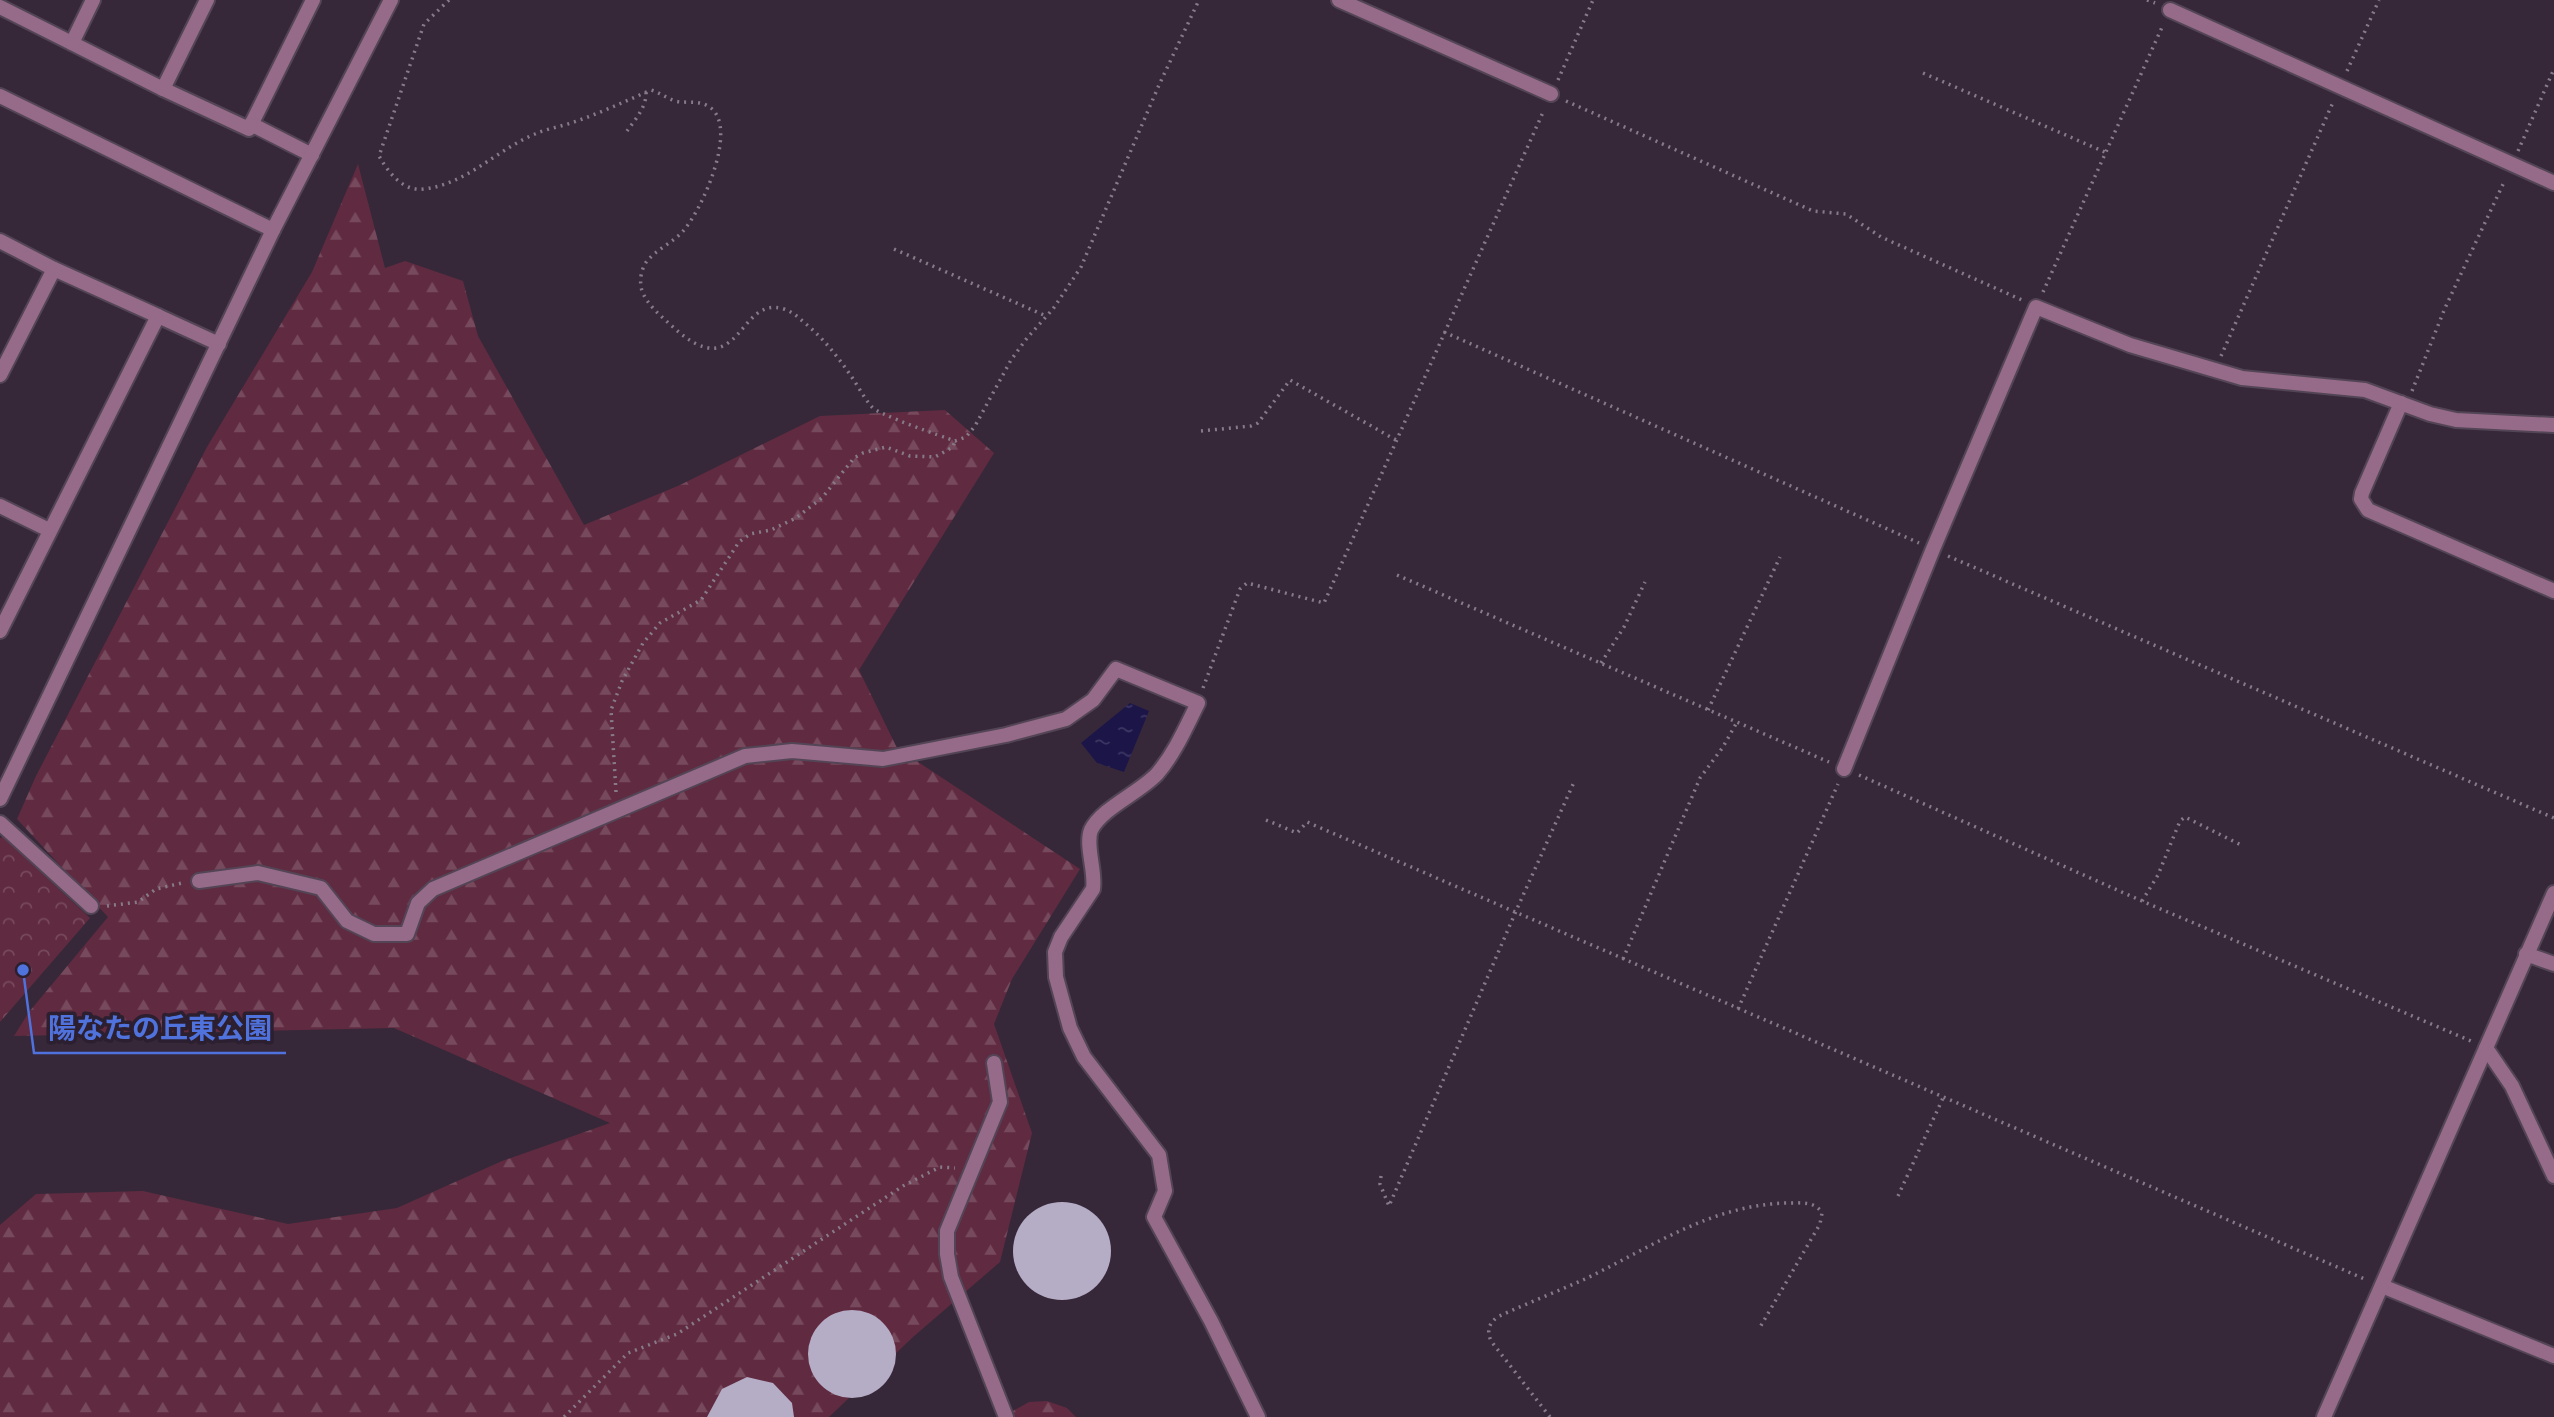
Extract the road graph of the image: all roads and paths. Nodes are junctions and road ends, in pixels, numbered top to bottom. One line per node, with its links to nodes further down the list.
1 (93, 0): 12 (street)
2 (207, 0): 16 (street)
3 (313, 0): 20 (street)
4 (391, 0): 23 (street)
5 (449, 0): 17 (path)
6 (1199, 0): 32 (path)
7 (1339, 0): 18 (street)
8 (1593, 0): 18 (path)
9 (2379, 0): 15 (path)
10 (0, 7): 12 (street)
11 (2170, 10): 15 (street); 22 (path)
12 (72, 43): 16 (street)
13 (2554, 69): 24 (path)
14 (1923, 73): 22 (path)
15 (2340, 86): 24 (street); 35 (path)
16 (163, 89): 20 (street)
17 (646, 92): 21 (path); 41 (path)
18 (1551, 94): 30 (path); 33 (path)
19 (0, 96): 26 (street)
20 (251, 124): 23 (street)
21 (627, 131)
22 (2107, 153): 30 (path)
23 (312, 155): 26 (street)
24 (2512, 164): 25 (street); 37 (path)
25 (2554, 183)
26 (274, 230): 34 (street)
27 (0, 241): 29 (street)
28 (894, 249): 32 (path)
29 (54, 269): 31 (street); 36 (street)
30 (2036, 307): 35 (street); 44 (street)
31 (158, 316): 34 (street); 43 (street)
32 (1046, 316): 41 (path)
33 (1444, 332): 40 (path); 44 (path)
34 (219, 344): 56 (street)
35 (2214, 370): 37 (street)
36 (0, 375)
37 (2404, 404): 38 (street); 48 (street)
38 (2554, 425)
39 (1201, 431): 40 (path)
40 (1396, 440): 51 (path)
41 (955, 441): 57 (path)
42 (0, 506): 43 (street)
43 (49, 530): 49 (street)
44 (1933, 549): 54 (street); 58 (path)
45 (1780, 557): 52 (path)
46 (1397, 575): 50 (path)
47 (1644, 582): 50 (path)
48 (2554, 591)
49 (0, 631)
50 (1601, 663): 52 (path)
51 (1198, 703): 57 (street); 83 (street)
52 (1707, 710): 53 (path)
53 (1737, 722): 54 (path); 68 (path)
54 (1844, 769): 64 (path); 70 (path)
55 (1575, 780): 66 (path)
56 (0, 799)
57 (617, 812): 62 (street)
58 (2554, 818)
59 (1266, 820): 66 (path)
60 (0, 823): 65 (street)
61 (2241, 845): 64 (path)
62 (200, 881): 65 (path)
63 (2554, 893): 67 (street)
64 (2143, 901): 71 (path)
65 (91, 906)
66 (1516, 911): 68 (path); 75 (path)
67 (2526, 954): 69 (street); 71 (street)
68 (1623, 959): 70 (path)
69 (2554, 964)
70 (1738, 1009): 73 (path)
71 (2486, 1048): 76 (street); 78 (street)
72 (994, 1063): 74 (street)
73 (1943, 1098): 77 (path); 78 (path)
74 (970, 1175): 81 (path); 82 (street)
75 (1381, 1176)
76 (2554, 1176)
77 (1898, 1196)
78 (2382, 1286): 80 (street); 85 (street)
79 (1759, 1329): 84 (path)
80 (2554, 1356)
81 (564, 1417)
82 (1006, 1417)
83 (1258, 1417)
84 (1550, 1417)
85 (2325, 1417)

